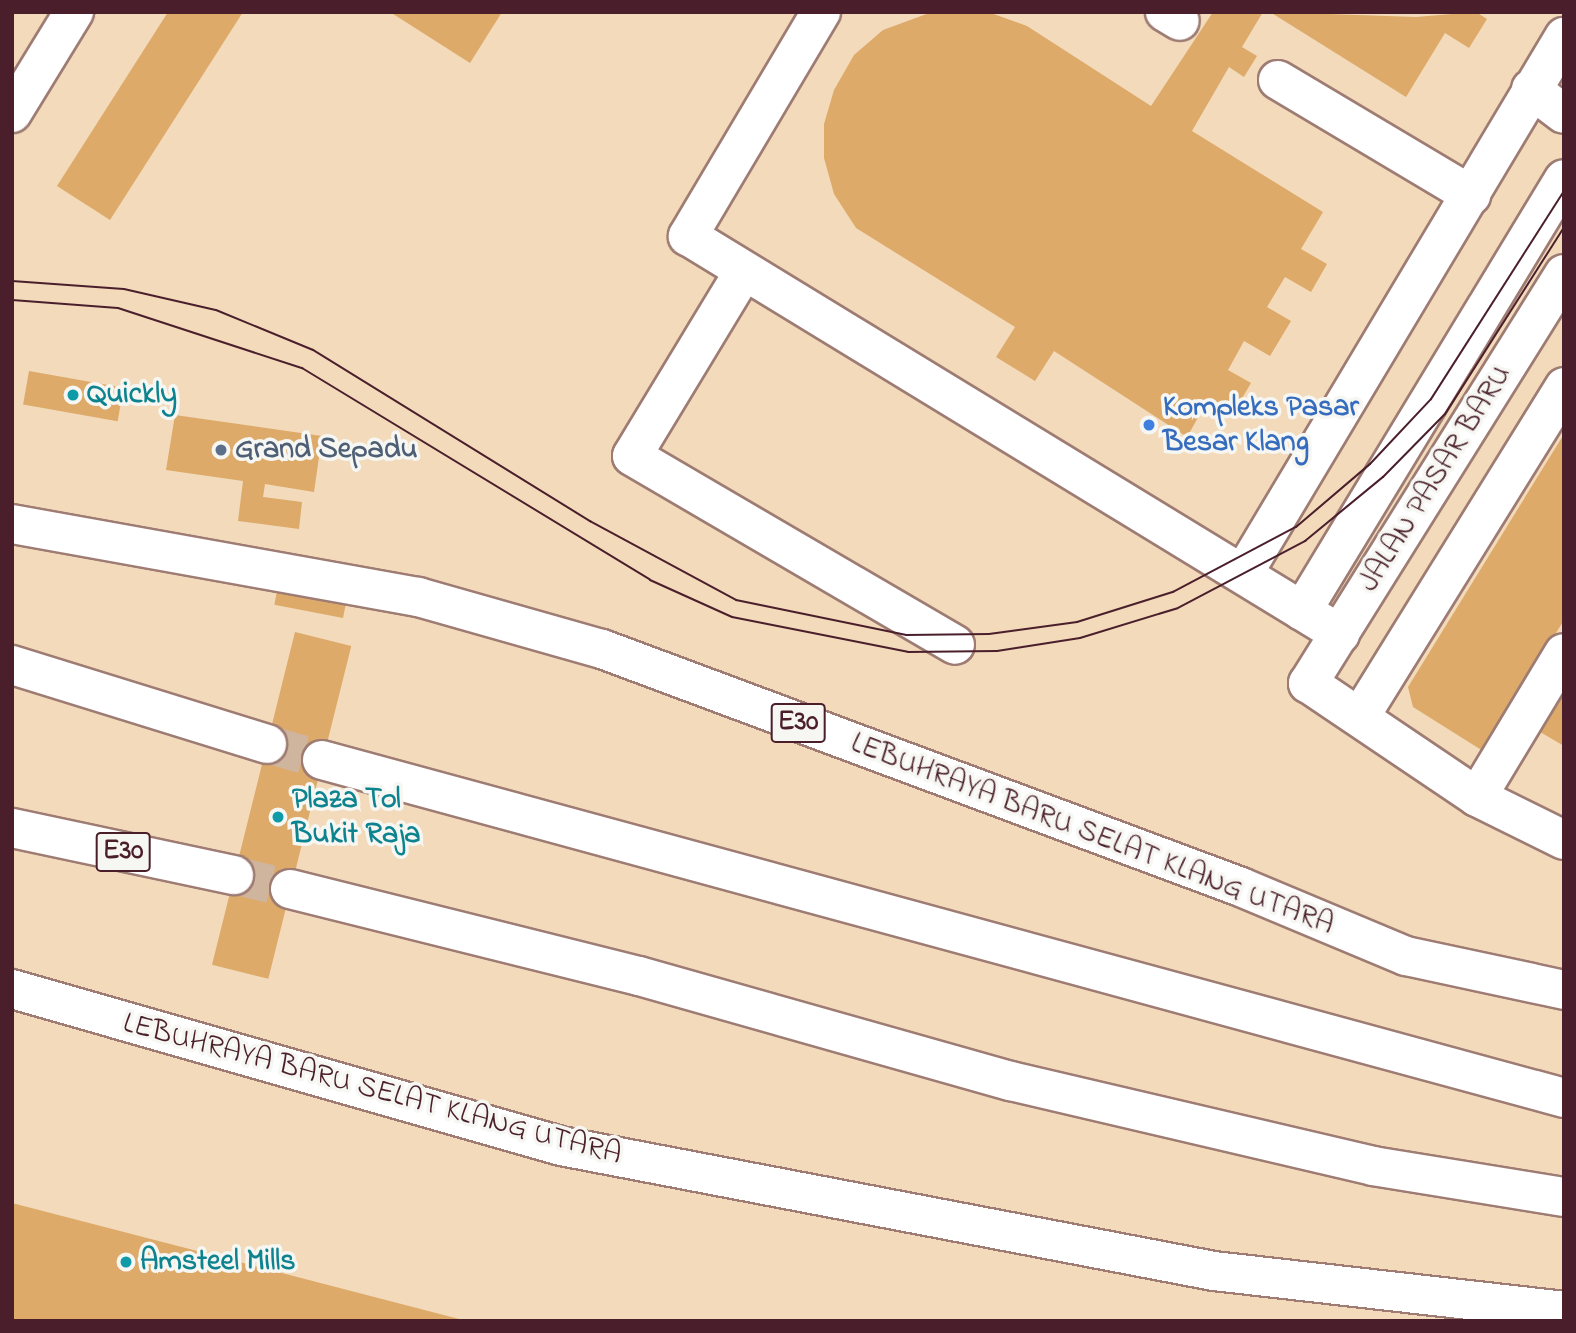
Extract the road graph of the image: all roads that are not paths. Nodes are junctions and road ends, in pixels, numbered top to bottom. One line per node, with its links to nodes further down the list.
1 (74, 12): 6 (main road)
2 (821, 12): 10 (main road)
3 (1564, 37): 5 (main road)
4 (1278, 80): 9 (main road)
5 (1531, 89): 7 (main road); 9 (main road)
6 (12, 113)
7 (1564, 114)
8 (1564, 179): 15 (main road)
9 (1471, 195): 14 (main road)
10 (744, 271): 14 (main road); 17 (main road)
11 (1564, 274): 16 (main road, JALAN PASAR BARU)
12 (1564, 387): 20 (main road)
13 (12, 524): 29 (main road, LEBUHRAYA BARU SELAT KLANG UTARA / E30)
14 (1243, 574): 15 (main road)
15 (1302, 611): 16 (main road)
16 (1340, 634): 20 (main road, JALAN PASAR BARU)
17 (956, 645)
18 (1564, 653): 23 (main road)
19 (12, 665): 21 (main road)
20 (1361, 715): 23 (main road)
21 (267, 744)
22 (322, 760): 30 (main road)
23 (1476, 797): 25 (main road)
24 (12, 828): 26 (main road, E30)
25 (1564, 840)
26 (234, 875)
27 (290, 889): 31 (main road)
28 (12, 989): 32 (main road, LEBUHRAYA BARU SELAT KLANG UTARA)
29 (1564, 990)
30 (1564, 1098)
31 (1564, 1197)
32 (1564, 1311)

